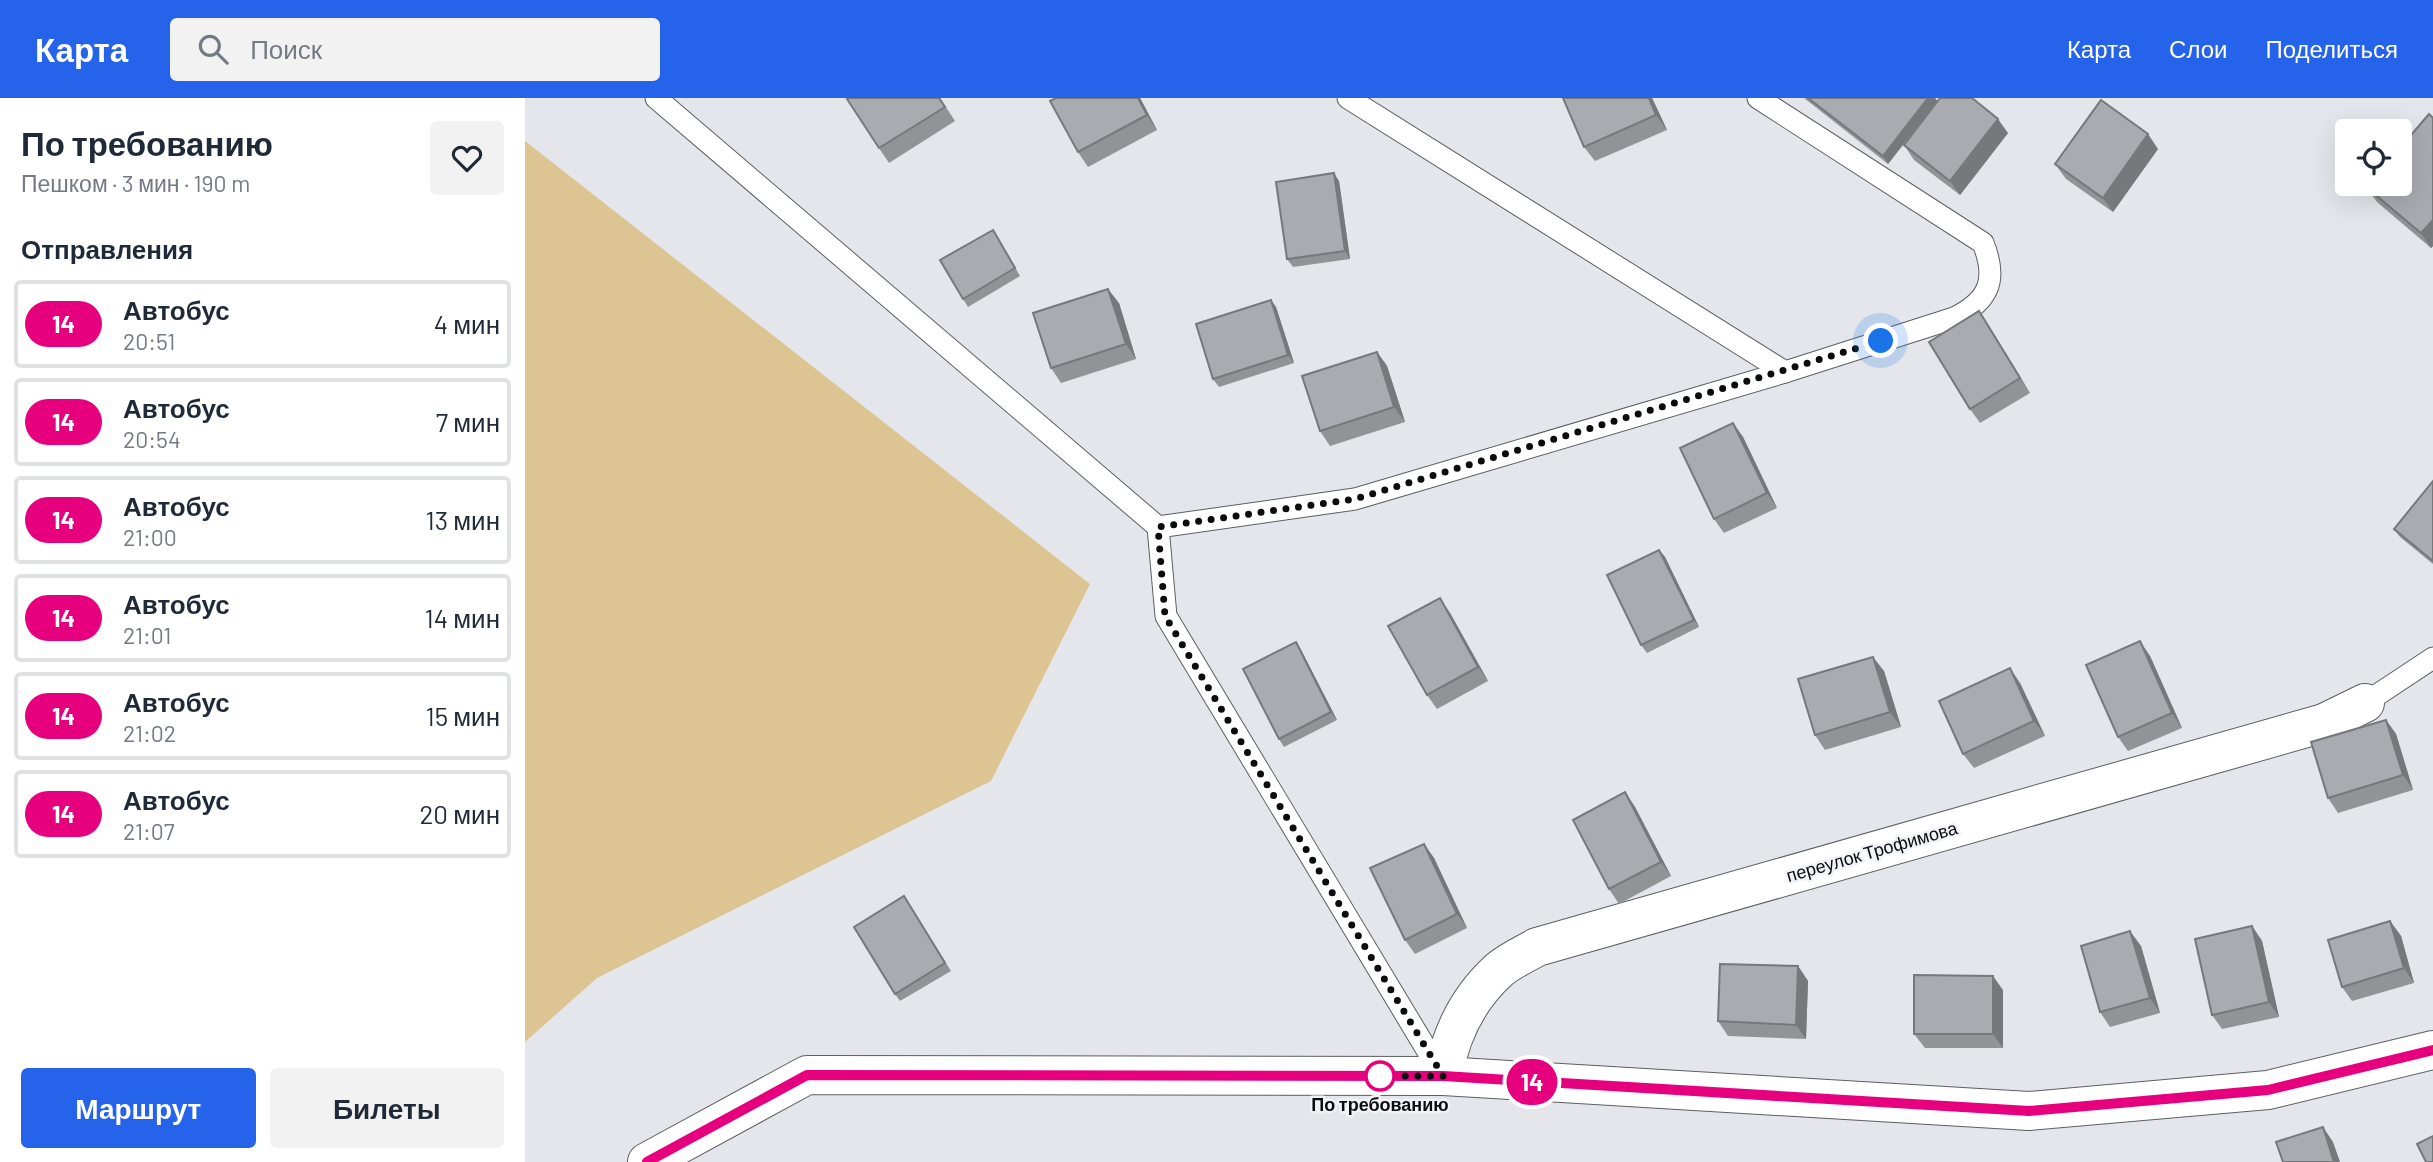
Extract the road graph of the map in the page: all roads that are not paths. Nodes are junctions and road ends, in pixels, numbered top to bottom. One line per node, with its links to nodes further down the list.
1 (656, 98): 5 (lane)
2 (1347, 98): 4 (lane)
3 (1758, 98): 4 (lane)
4 (1785, 372): 5 (lane)
5 (1158, 527): 9 (lane)
6 (2433, 658): 7 (lane)
7 (2365, 703): 9 (street, переулок Трофимова)
8 (2433, 1050): 9 (street)
9 (1443, 1076): 10 (street)
10 (647, 1162)

